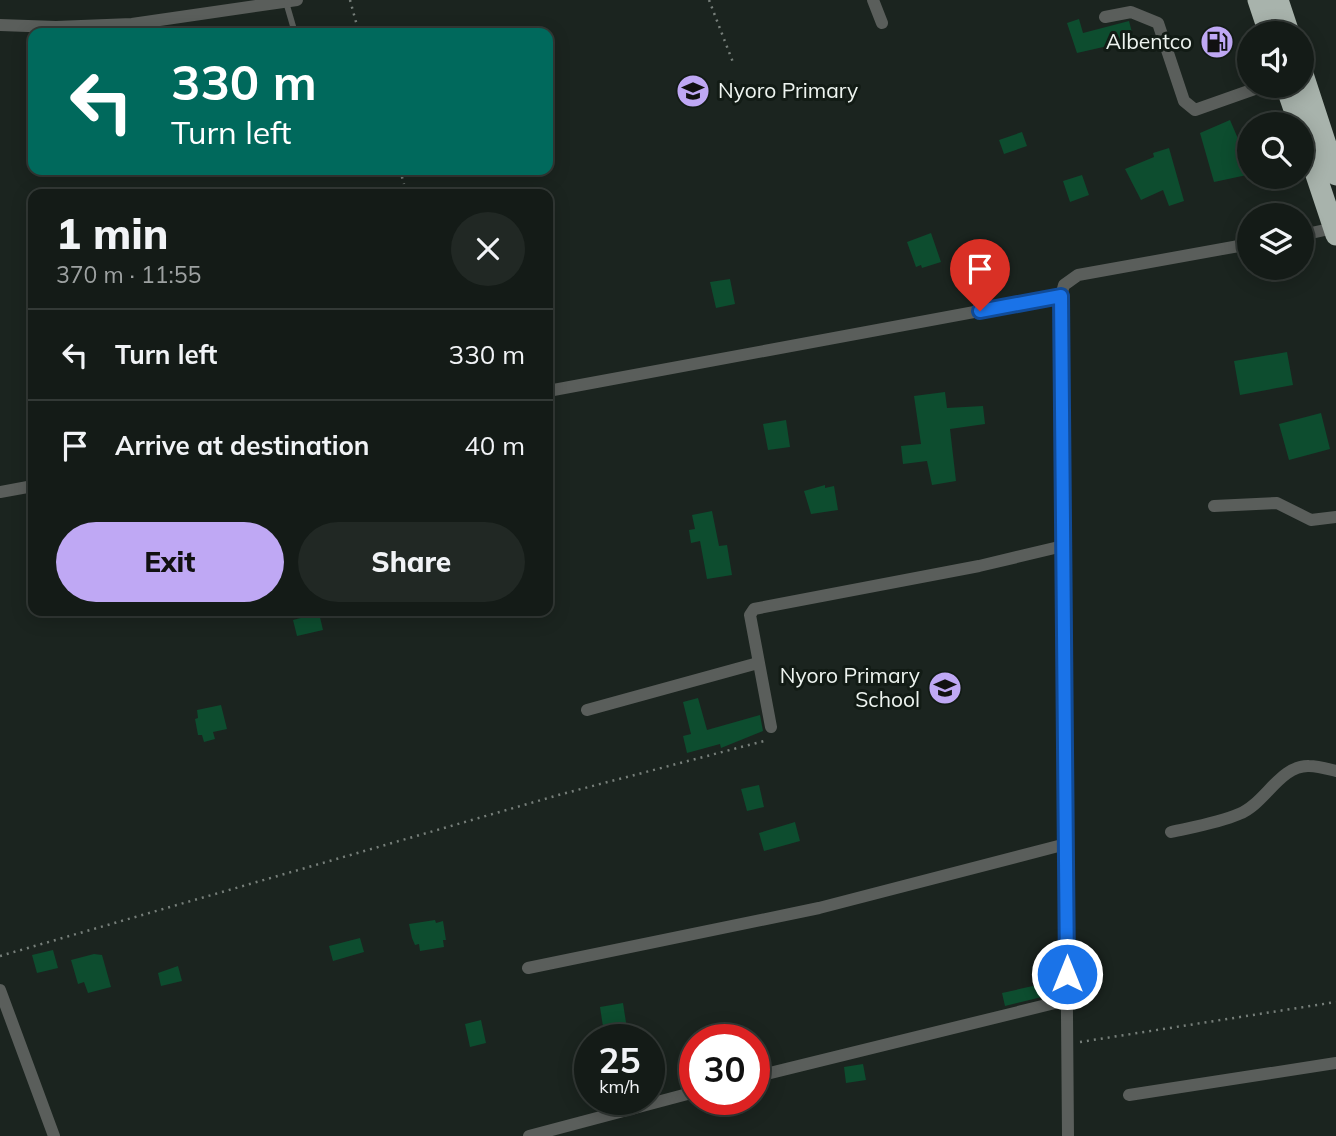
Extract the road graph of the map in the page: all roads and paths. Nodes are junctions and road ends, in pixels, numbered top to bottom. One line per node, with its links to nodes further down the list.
1 (350, 0): 13 (path)
2 (709, 0): 14 (path)
3 (873, 0): 10 (street)
4 (1258, 0): 8 (highway)
5 (1279, 0): 9 (highway)
6 (290, 1): 11 (street); 12 (lane)
7 (1105, 17): 15 (street)
8 (1265, 21)
9 (1285, 21)
10 (882, 23)
11 (0, 25)
12 (294, 28)
13 (358, 28)
14 (734, 65)
15 (1237, 95)
16 (1311, 98): 19 (highway)
17 (1314, 168): 21 (highway)
18 (401, 175): 20 (path)
19 (1336, 175)
20 (404, 184)
21 (1335, 232): 22 (street)
22 (1314, 233)
23 (1237, 246): 24 (street)
24 (1061, 296): 25 (street); 30 (street)
25 (553, 390)
26 (28, 487): 27 (street)
27 (0, 492)
28 (1214, 506): 29 (street)
29 (1336, 517)
30 (1063, 545): 31 (street); 36 (street)
31 (758, 663): 32 (street); 33 (street)
32 (587, 710)
33 (771, 727): 37 (path)
34 (1336, 771): 35 (street)
35 (1171, 832)
36 (1066, 844): 38 (street); 40 (street)
37 (0, 956)
38 (528, 968)
39 (0, 990): 47 (street)
40 (1067, 1000): 44 (street); 49 (street)
41 (1336, 1002): 42 (path)
42 (1075, 1043)
43 (1336, 1063): 45 (street)
44 (770, 1073)
45 (1129, 1095)
46 (679, 1096): 48 (street)
47 (54, 1136)
48 (529, 1136)
49 (1068, 1136)

